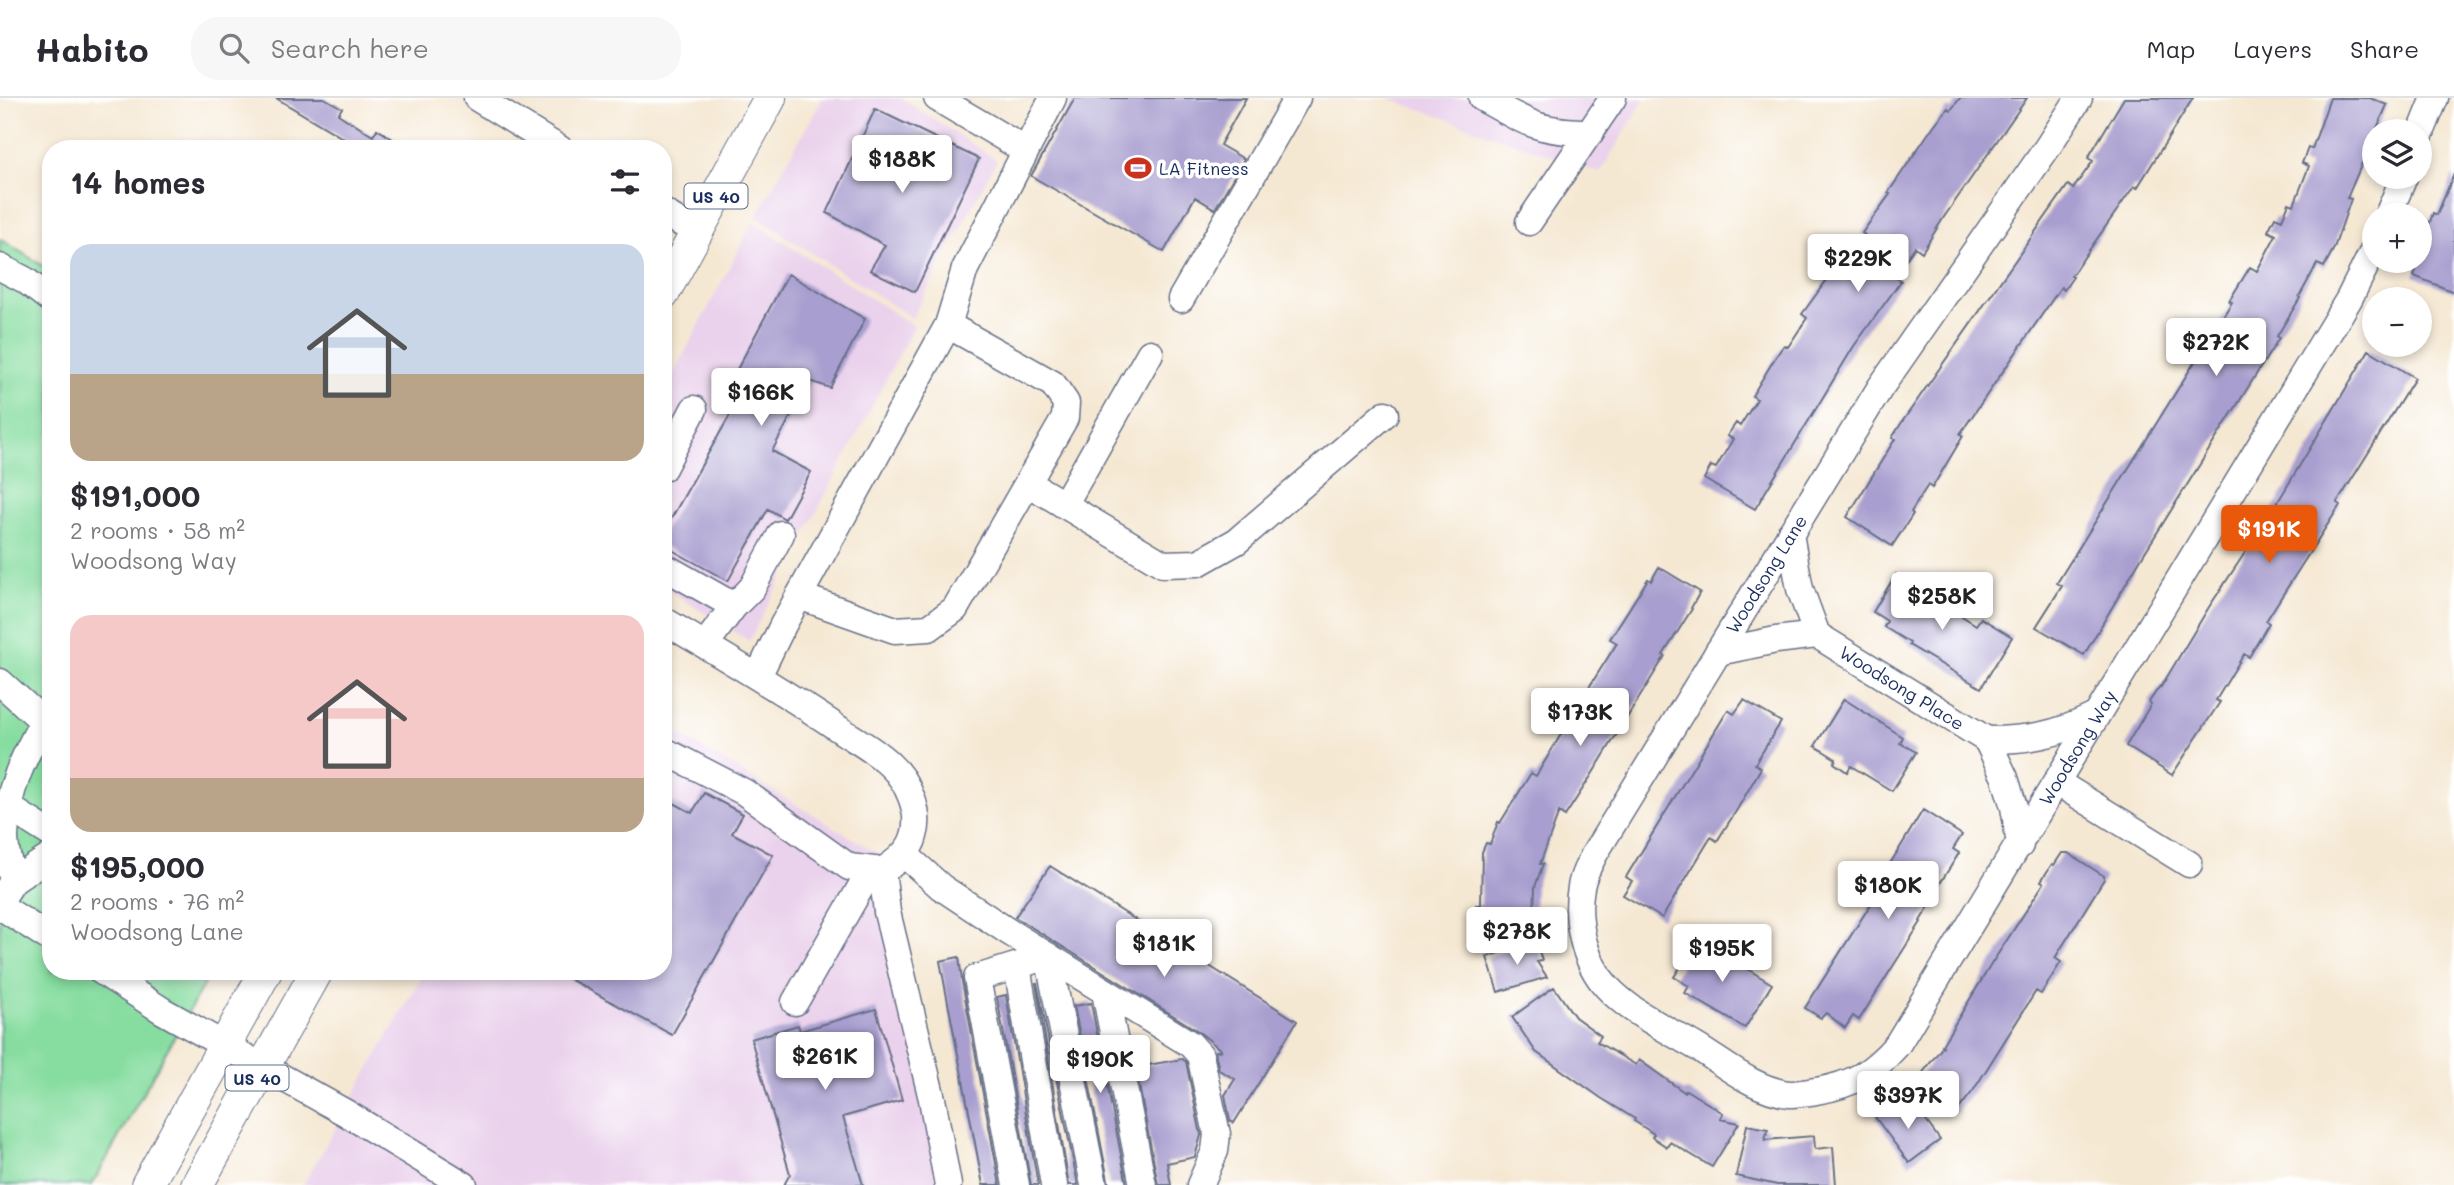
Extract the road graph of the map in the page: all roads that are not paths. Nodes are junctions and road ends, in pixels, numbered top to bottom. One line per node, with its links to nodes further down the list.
1 (477, 98): 12 (street)
2 (770, 98): 16 (main road, US 40)
3 (937, 98): 13 (street)
4 (1053, 98): 13 (street)
5 (1297, 98): 21 (street)
6 (1482, 98): 11 (street)
7 (1613, 98): 11 (street)
8 (2079, 98): 30 (street, Woodsong Lane)
9 (2435, 98): 10 (street)
10 (2426, 119)
11 (1591, 132): 15 (street)
12 (545, 140)
13 (1025, 150): 22 (street)
14 (672, 217): 16 (street)
15 (1529, 222)
16 (696, 232): 19 (main road, US 40)
17 (0, 267): 20 (street)
18 (2362, 273): 40 (street, Woodsong Way)
19 (672, 277)
20 (42, 293)
21 (1181, 299)
22 (947, 325): 27 (street); 32 (street)
23 (1150, 353): 28 (street)
24 (694, 409): 26 (street)
25 (1385, 414): 28 (street)
26 (672, 451)
27 (1028, 482): 28 (street); 32 (street)
28 (1064, 505)
29 (781, 534): 33 (street)
30 (1790, 534): 35 (street); 37 (street, Woodsong Lane)
31 (672, 571): 33 (street)
32 (799, 596): 38 (street)
33 (734, 606): 36 (street)
34 (672, 625): 36 (street)
35 (1817, 635): 37 (street); 43 (street, Woodsong Place)
36 (705, 645): 38 (street)
37 (1718, 652): 62 (street, Woodsong Lane)
38 (758, 677): 49 (street)
39 (0, 682): 41 (street)
40 (2094, 717): 43 (street); 45 (street, Woodsong Way)
41 (42, 729)
42 (42, 732): 46 (street)
43 (1987, 740): 48 (street)
44 (672, 755): 52 (street)
45 (2057, 783): 48 (street, Woodsong Way); 50 (street)
46 (8, 807): 47 (street); 53 (street)
47 (42, 828)
48 (2020, 845): 62 (street, Woodsong Way)
49 (904, 854): 52 (street); 55 (street)
50 (2189, 864)
51 (42, 866): 53 (street)
52 (876, 871): 61 (street); 68 (street)
53 (6, 906): 54 (street)
54 (42, 932)
55 (1048, 956): 56 (street); 60 (street); 71 (street)
56 (1017, 966): 69 (street); 70 (street)
57 (115, 980): 63 (street)
58 (260, 980): 63 (main road, US 40)
59 (312, 980): 64 (main road, US 40)
60 (1105, 992): 72 (street); 73 (street)
61 (795, 1002)
62 (1689, 1042)
63 (224, 1045): 64 (street); 65 (main road, US 40)
64 (263, 1067): 66 (main road, US 40); 67 (street)
65 (146, 1185)
66 (197, 1185)
67 (464, 1185)
68 (948, 1185)
69 (1016, 1185)
70 (1054, 1185)
71 (1094, 1185)
72 (1143, 1185)
73 (1200, 1185)

